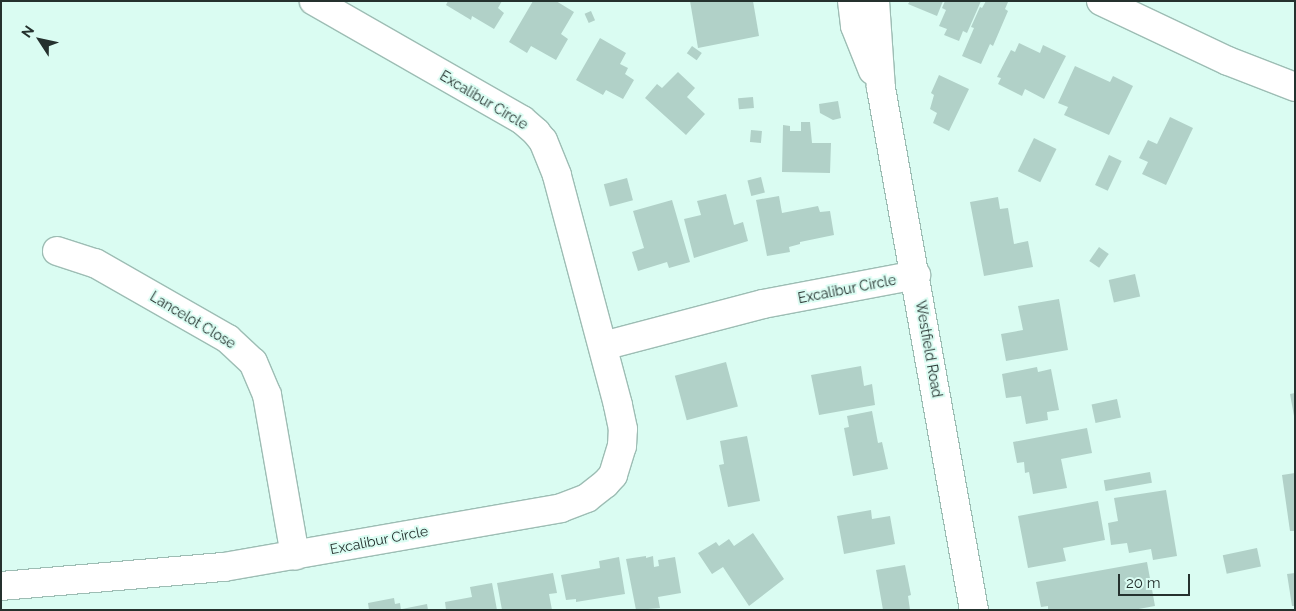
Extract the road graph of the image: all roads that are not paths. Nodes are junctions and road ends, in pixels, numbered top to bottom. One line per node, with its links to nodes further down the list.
1 (314, 1): 11 (street, Excalibur Circle)
2 (852, 1): 7 (street, Westfield Road)
3 (875, 1): 7 (street, Westfield Road)
4 (1100, 2): 5 (street)
5 (1228, 61): 6 (street); 8 (street)
6 (1295, 87)
7 (882, 88): 10 (street, Westfield Road)
8 (1295, 106)
9 (57, 251): 12 (street, Lancelot Close)
10 (916, 275): 11 (street, Excalibur Circle); 14 (street, Westfield Road)
11 (603, 346): 12 (street, Excalibur Circle)
12 (295, 556): 13 (street, Excalibur Circle)
13 (1, 586)
14 (974, 610)

